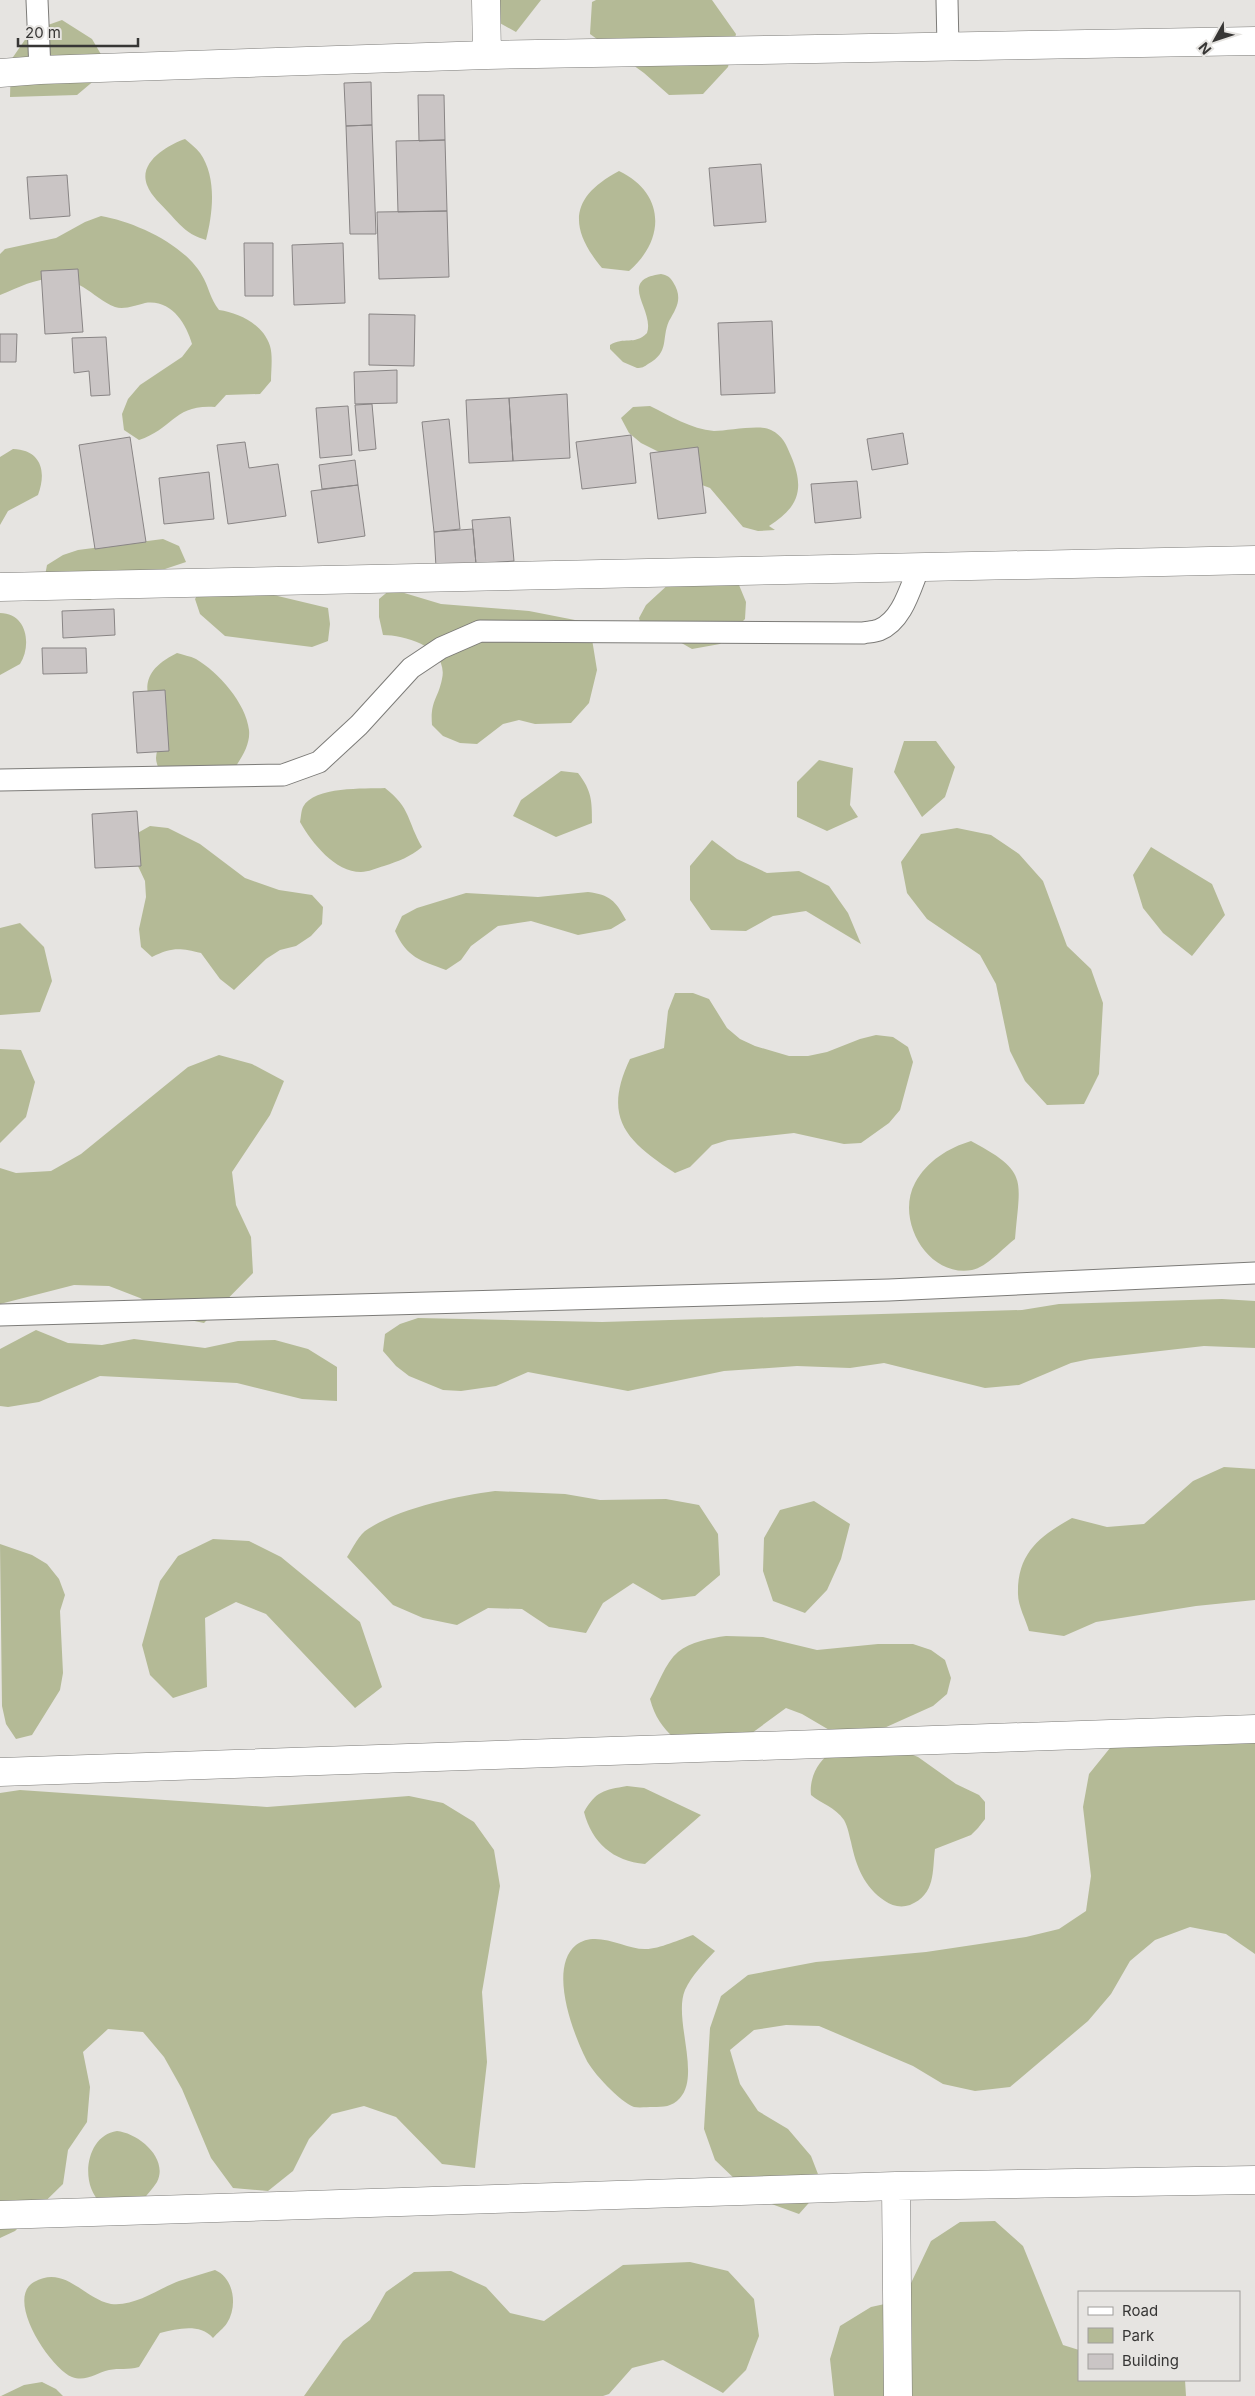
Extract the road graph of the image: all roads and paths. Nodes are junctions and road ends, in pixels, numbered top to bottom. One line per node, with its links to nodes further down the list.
1 (37, 0): 7 (lane)
2 (486, 0): 6 (street)
3 (947, 0): 5 (lane)
4 (1255, 41): 5 (street)
5 (948, 46): 6 (street)
6 (487, 54): 7 (street)
7 (40, 70): 8 (street)
8 (0, 74)
9 (1255, 560): 10 (street)
10 (919, 567): 11 (street); 12 (lane)
11 (0, 588)
12 (0, 780)
13 (1255, 1273): 14 (lane)
14 (0, 1314)
15 (1255, 1729): 16 (street)
16 (0, 1772)
17 (1255, 2180): 18 (street)
18 (896, 2186): 19 (street); 20 (street)
19 (0, 2215)
20 (898, 2396)

